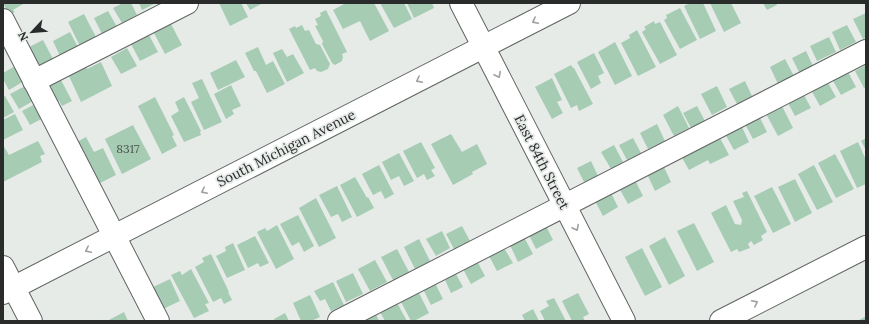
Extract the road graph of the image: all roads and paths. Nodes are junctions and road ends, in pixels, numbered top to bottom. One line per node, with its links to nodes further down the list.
1 (187, 3): 7 (street)
2 (461, 3): 5 (street, East 84th Street)
3 (569, 3): 5 (street, South Michigan Avenue, one-way to 5)
4 (3, 20): 7 (street)
5 (483, 47): 8 (street, East 84th Street, one-way to 8); 9 (street, South Michigan Avenue, one-way to 9)
6 (866, 51): 8 (street)
7 (34, 81): 9 (street)
8 (565, 206): 15 (street); 16 (street, East 84th Street, one-way to 16)
9 (114, 236): 12 (street, South Michigan Avenue, one-way to 12); 14 (street)
10 (866, 246): 17 (street, one-way to 10)
11 (3, 267): 12 (street)
12 (8, 291): 13 (street)
13 (31, 321)
14 (158, 321)
15 (340, 321)
16 (624, 321)
17 (721, 321)

